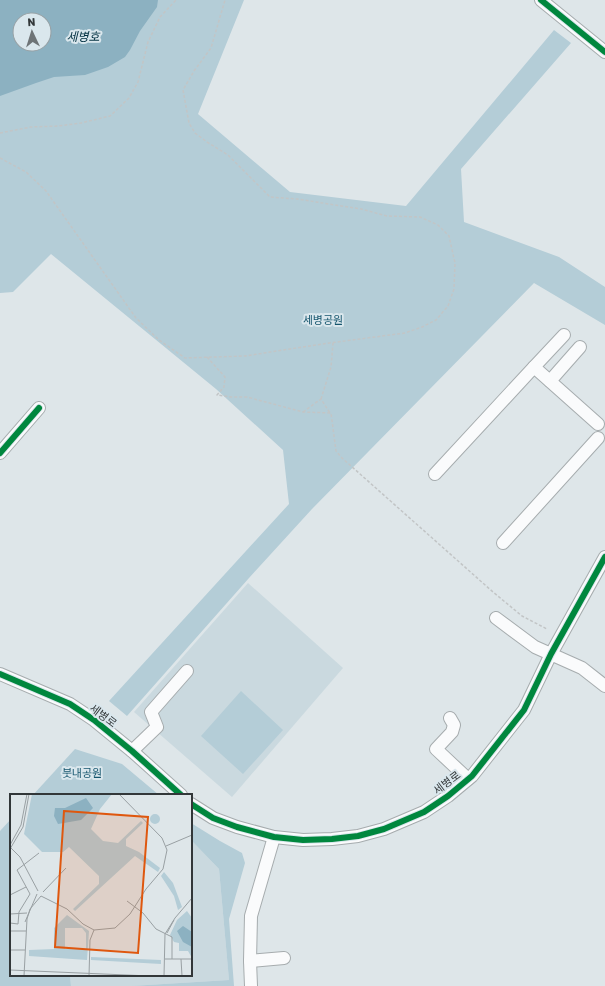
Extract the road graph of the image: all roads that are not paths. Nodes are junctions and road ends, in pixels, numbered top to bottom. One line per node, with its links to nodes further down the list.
1 (541, 0): 2 (street)
2 (605, 52)
3 (564, 335): 5 (street)
4 (580, 348): 6 (street)
5 (534, 367): 6 (street); 11 (street)
6 (550, 381): 8 (street)
7 (40, 408): 10 (street)
8 (602, 422): 9 (street)
9 (602, 440): 12 (street)
10 (0, 453)
11 (435, 474)
12 (503, 543)
13 (605, 557): 15 (street, 세병로)
14 (496, 618): 15 (street)
15 (551, 654): 18 (street); 21 (street, 세병로)
16 (187, 671): 20 (street)
17 (0, 674): 20 (street, 세병로)
18 (605, 686)
19 (450, 718): 21 (street)
20 (132, 751): 22 (street, 세병로)
21 (468, 779): 24 (street, 세병로)
22 (180, 794)
23 (192, 805): 24 (street, 세병로)
24 (274, 837): 26 (street)
25 (284, 958): 26 (street)
26 (250, 961): 27 (street)
27 (251, 986)

